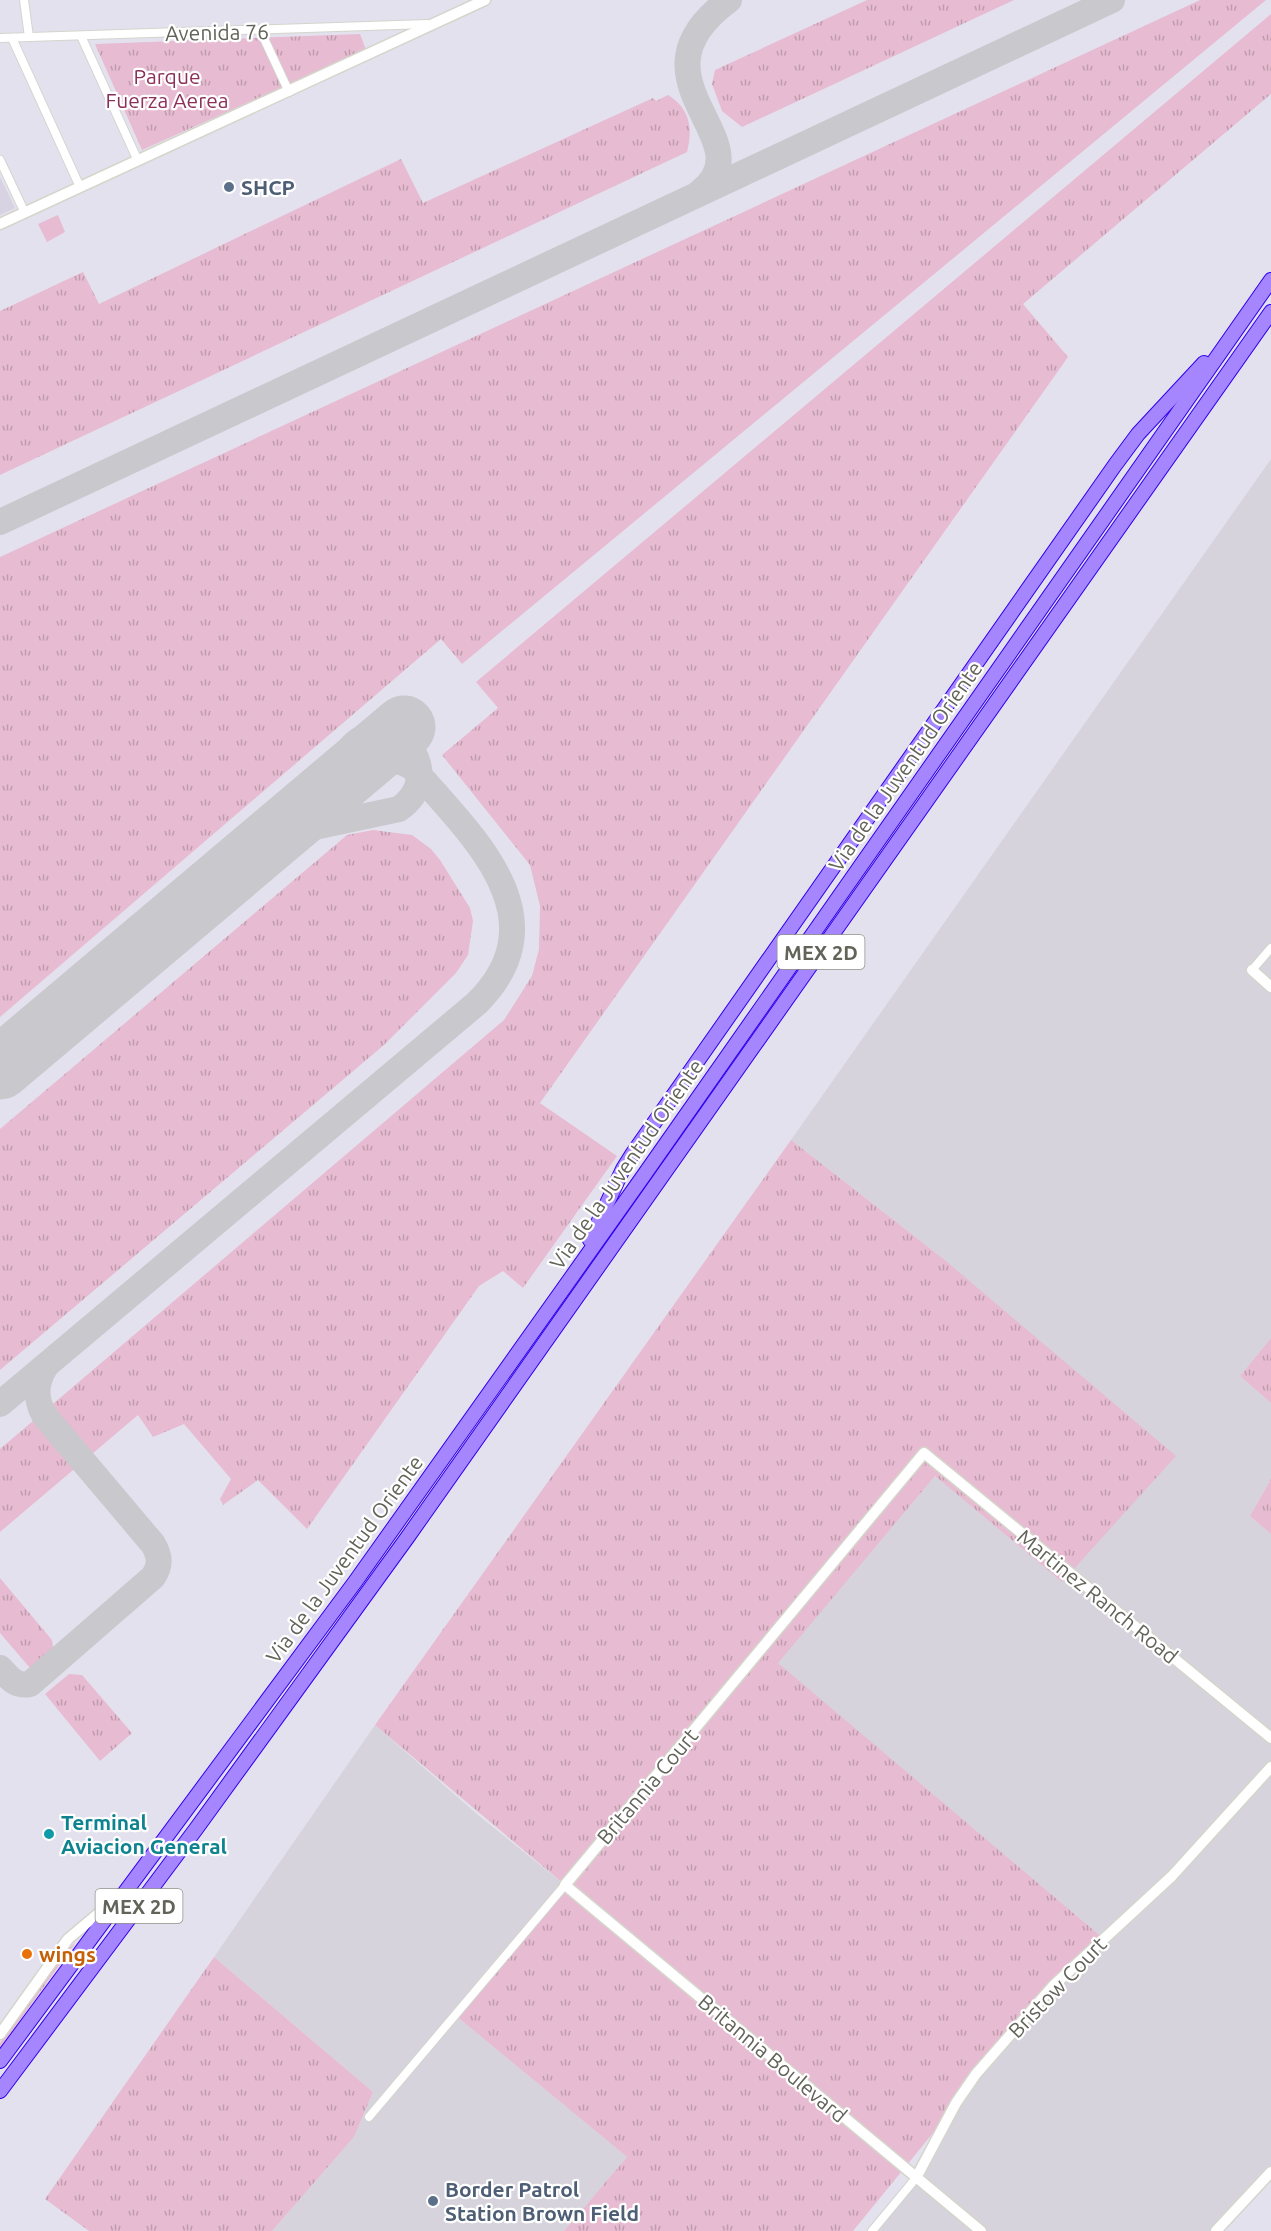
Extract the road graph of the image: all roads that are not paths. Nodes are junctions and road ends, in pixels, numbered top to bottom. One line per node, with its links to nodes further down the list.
1 (24, 0): 8 (street)
2 (485, 0): 3 (street)
3 (434, 24): 4 (street, Avenida 76); 9 (street)
4 (261, 32): 5 (street, Avenida 76); 9 (street)
5 (81, 36): 8 (street, Avenida 76); 11 (street)
6 (0, 38): 7 (street, Avenida 76)
7 (12, 38): 8 (street, Avenida 76); 12 (street)
8 (29, 38)
9 (289, 92): 11 (street)
10 (0, 160): 13 (street)
11 (138, 161): 12 (street)
12 (80, 187): 13 (street)
13 (25, 213): 14 (street)
14 (0, 224)
15 (1271, 280): 17 (highway, Via de la Juventud Oriente / MEX 2D)
16 (1271, 312): 24 (highway, Via de la Juventud Oriente / MEX 2D)
17 (1240, 325): 21 (highway, Via de la Juventud Oriente / MEX 2D); 21 (highway)
18 (1271, 948): 19 (street)
19 (1252, 970): 20 (street)
20 (1271, 987)
21 (577, 1269): 23 (highway, Via de la Juventud Oriente / MEX 2D)
22 (924, 1453): 25 (street, Martinez Ranch Road); 27 (street, Britannia Court)
23 (355, 1582): 24 (highway); 28 (highway, Via de la Juventud Oriente / MEX 2D)
24 (368, 1590): 31 (highway, Via de la Juventud Oriente / MEX 2D)
25 (1271, 1738)
26 (1271, 1767): 34 (street, Bristow Court)
27 (565, 1885): 32 (street, Britannia Court); 34 (street, Britannia Boulevard)
28 (123, 1893): 29 (street); 30 (highway, Via de la Juventud Oriente / MEX 2D)
29 (0, 2034)
30 (0, 2061)
31 (0, 2091)
32 (369, 2117)
33 (1271, 2172): 37 (street)
34 (916, 2178): 35 (street, Bristow Court); 36 (street, Britannia Boulevard)
35 (872, 2231)
36 (981, 2231)
37 (1216, 2231)

